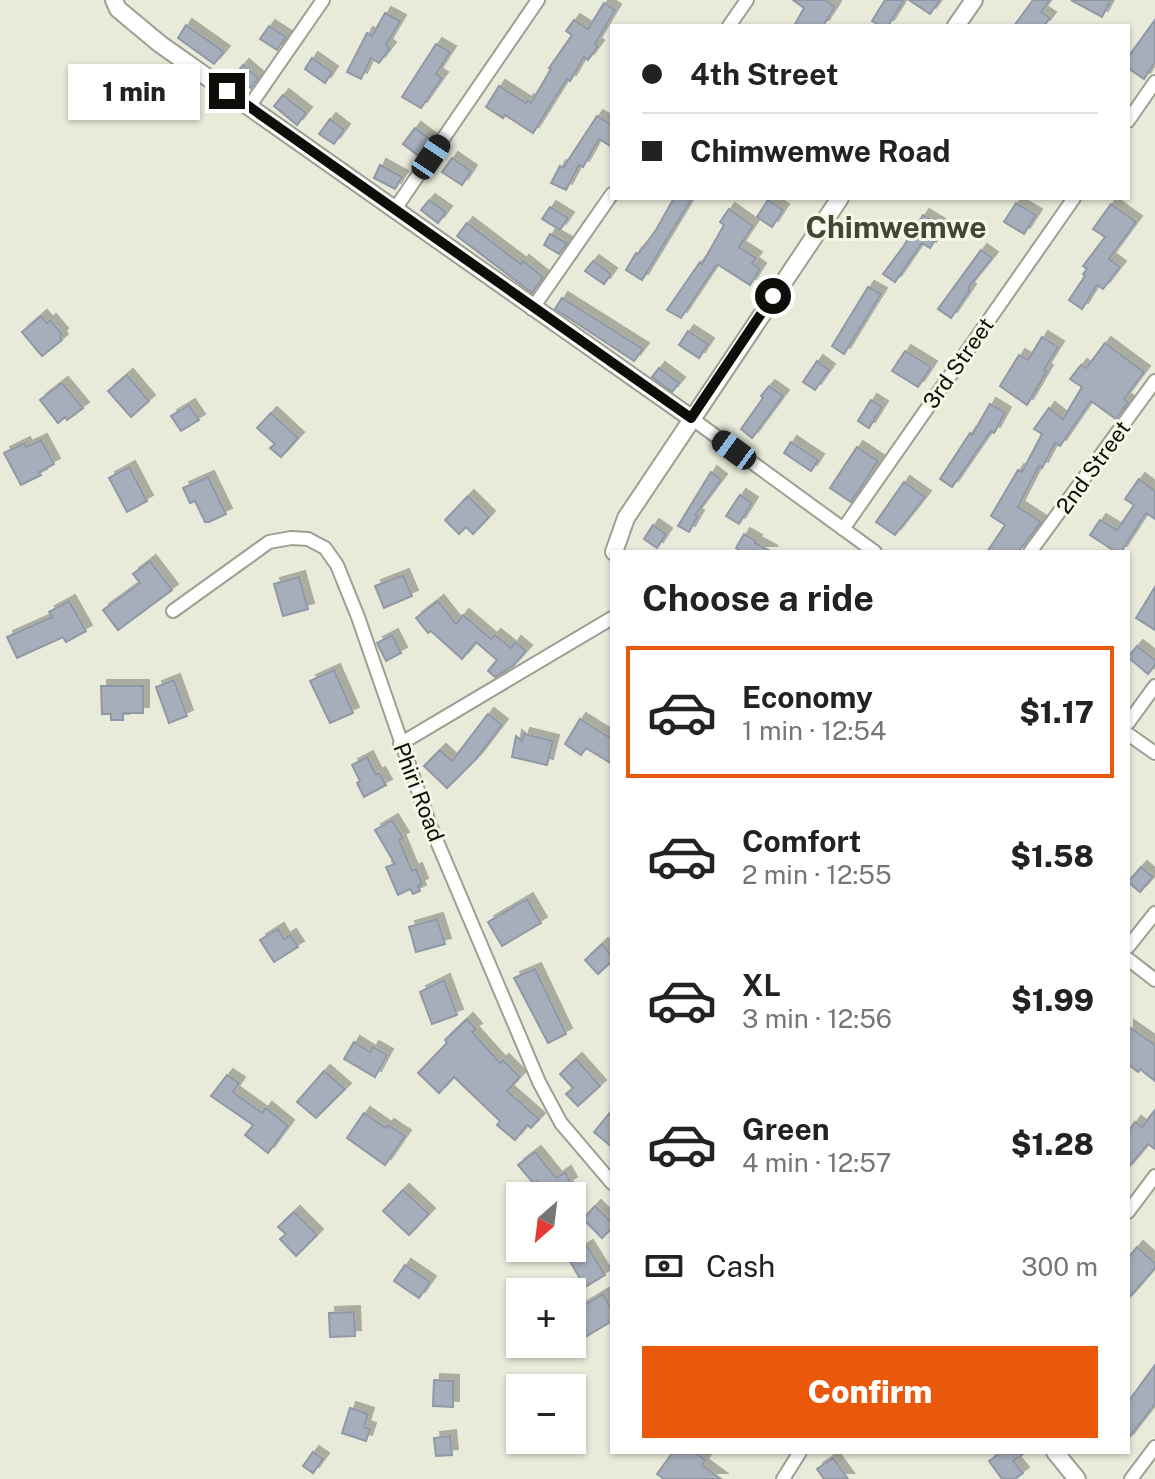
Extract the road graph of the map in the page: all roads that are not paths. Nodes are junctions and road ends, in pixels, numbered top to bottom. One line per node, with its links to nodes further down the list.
1 (323, 0): 9 (street)
2 (538, 0): 14 (street)
3 (747, 0): 6 (street)
4 (974, 0): 7 (street)
5 (116, 4): 9 (street)
6 (730, 24)
7 (957, 24)
8 (1155, 82): 10 (street)
9 (249, 107): 14 (street)
10 (1130, 118)
11 (610, 197): 15 (street)
12 (839, 200): 17 (street)
13 (1073, 200): 18 (street, 3rd Street)
14 (395, 209): 15 (street)
15 (532, 309): 17 (street)
16 (1155, 381): 21 (street, 2nd Street)
17 (691, 418): 18 (street); 19 (street)
18 (843, 529): 20 (street)
19 (615, 550)
20 (872, 550)
21 (1031, 550)
22 (173, 611): 27 (street, Phiri Road)
23 (610, 619): 27 (street)
24 (1155, 686): 25 (street)
25 (1130, 720)
26 (1130, 735): 28 (street)
27 (400, 744): 34 (street, Phiri Road)
28 (1155, 753)
29 (1155, 913): 30 (street)
30 (1130, 944)
31 (1130, 961): 32 (street)
32 (1155, 980)
33 (1155, 1176): 35 (street)
34 (610, 1181)
35 (1130, 1209)
36 (1155, 1447): 41 (street)
37 (799, 1454): 39 (street)
38 (1057, 1454): 40 (street)
39 (783, 1479)
40 (1077, 1479)
41 (1131, 1479)

